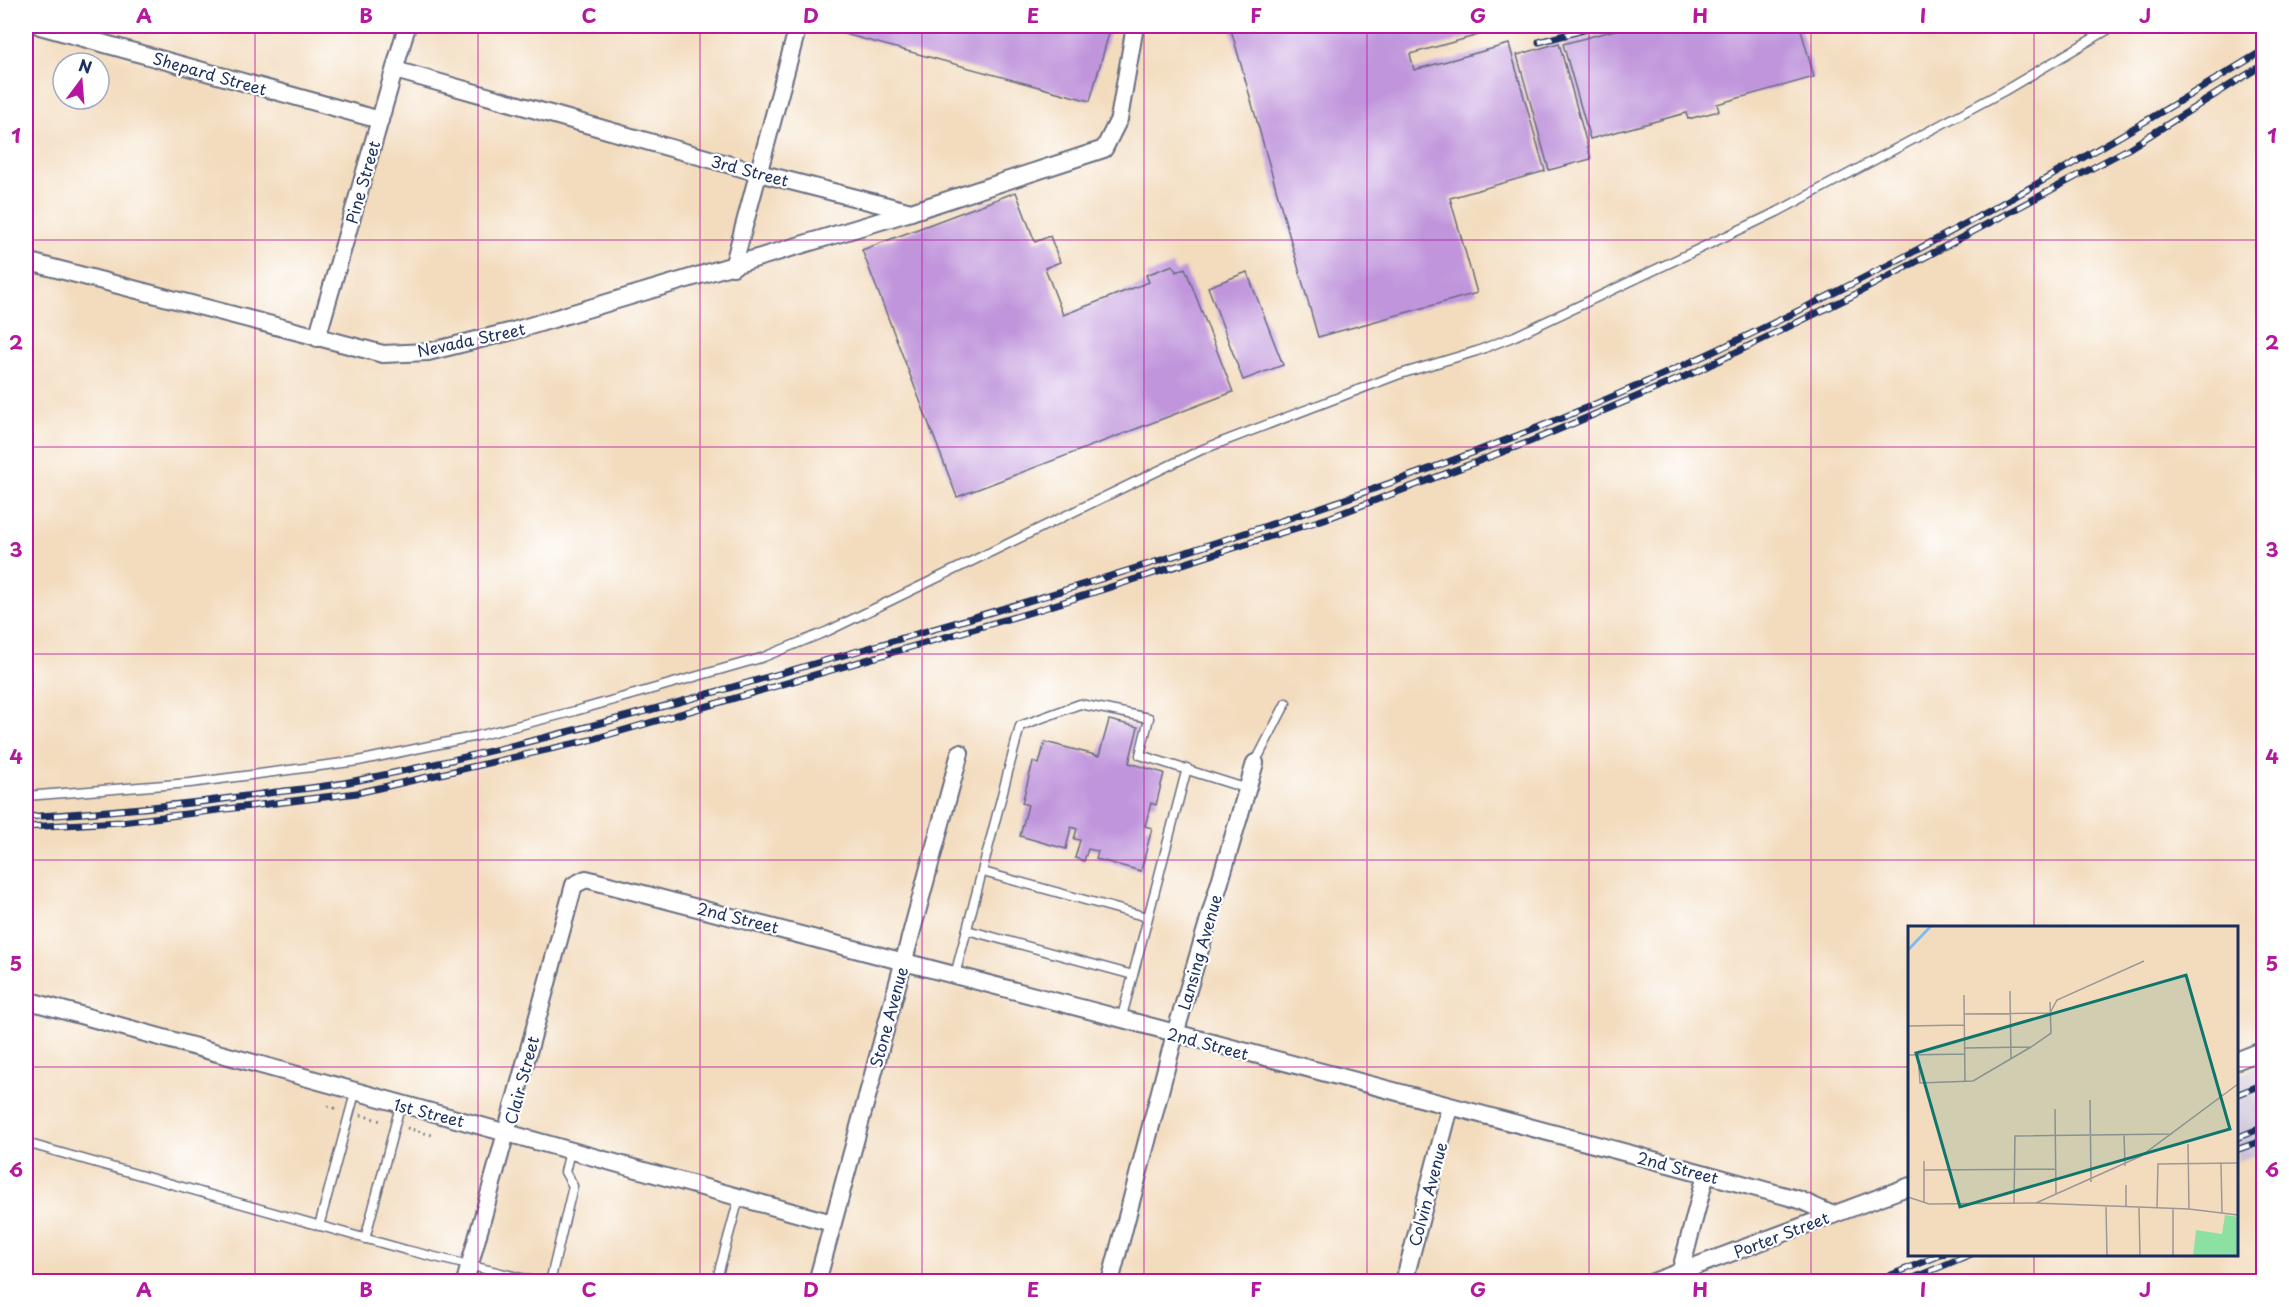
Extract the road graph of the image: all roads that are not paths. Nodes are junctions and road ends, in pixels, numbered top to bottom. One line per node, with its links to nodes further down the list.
1 (40, 26): 7 (street, Shepard Street)
2 (407, 26): 6 (street, Pine Street)
3 (798, 26): 8 (street)
4 (1135, 26): 9 (street)
5 (2114, 26): 18 (lane)
6 (394, 70): 7 (street, Pine Street); 8 (street, 3rd Street)
7 (380, 120): 12 (street, Pine Street)
8 (759, 173): 9 (street, 3rd Street); 11 (street)
9 (911, 212): 11 (street, Nevada Street)
10 (26, 261): 12 (street, Nevada Street)
11 (733, 267): 12 (street, Nevada Street)
12 (317, 338)
13 (1286, 703): 15 (lane)
14 (960, 753): 23 (street, Stone Avenue)
15 (1255, 763): 17 (street, Lansing Avenue)
16 (1187, 768): 17 (lane); 19 (lane); 21 (lane)
17 (1248, 789): 28 (street, Lansing Avenue)
18 (26, 796)
19 (983, 872): 21 (lane); 22 (lane)
20 (580, 880): 23 (street, 2nd Street); 34 (street, Clair Street)
21 (1147, 917): 24 (lane)
22 (967, 930): 24 (lane); 25 (lane)
23 (904, 960): 25 (street, 2nd Street); 41 (street, Stone Avenue)
24 (1133, 975): 27 (lane)
25 (955, 976): 27 (street, 2nd Street)
26 (26, 1000): 31 (street, 1st Street)
27 (1120, 1020): 28 (street, 2nd Street)
28 (1175, 1034): 33 (street, 2nd Street); 50 (street, Lansing Avenue)
29 (2264, 1050): 30 (street)
30 (2238, 1060)
31 (355, 1093): 32 (street, 1st Street); 42 (lane)
32 (400, 1106): 34 (street, 1st Street); 43 (lane)
33 (1450, 1107): 37 (street, 2nd Street); 51 (street, Colvin Avenue)
34 (506, 1132): 36 (street, 1st Street); 45 (street, Clair Street)
35 (26, 1143): 42 (lane)
36 (570, 1151): 39 (street, 1st Street); 47 (lane)
37 (1706, 1174): 40 (street, 2nd Street); 44 (street)
38 (1908, 1187): 40 (street, Porter Street)
39 (739, 1198): 41 (street, 1st Street); 48 (lane)
40 (1833, 1215): 44 (street, Porter Street)
41 (832, 1223): 49 (street, Stone Avenue)
42 (319, 1226): 43 (lane)
43 (364, 1239): 45 (lane)
44 (1680, 1273): 52 (street, Porter Street)
45 (467, 1274): 46 (lane)
46 (538, 1281)
47 (550, 1281)
48 (716, 1281)
49 (817, 1281)
50 (1110, 1281)
51 (1404, 1281)
52 (1653, 1281)

